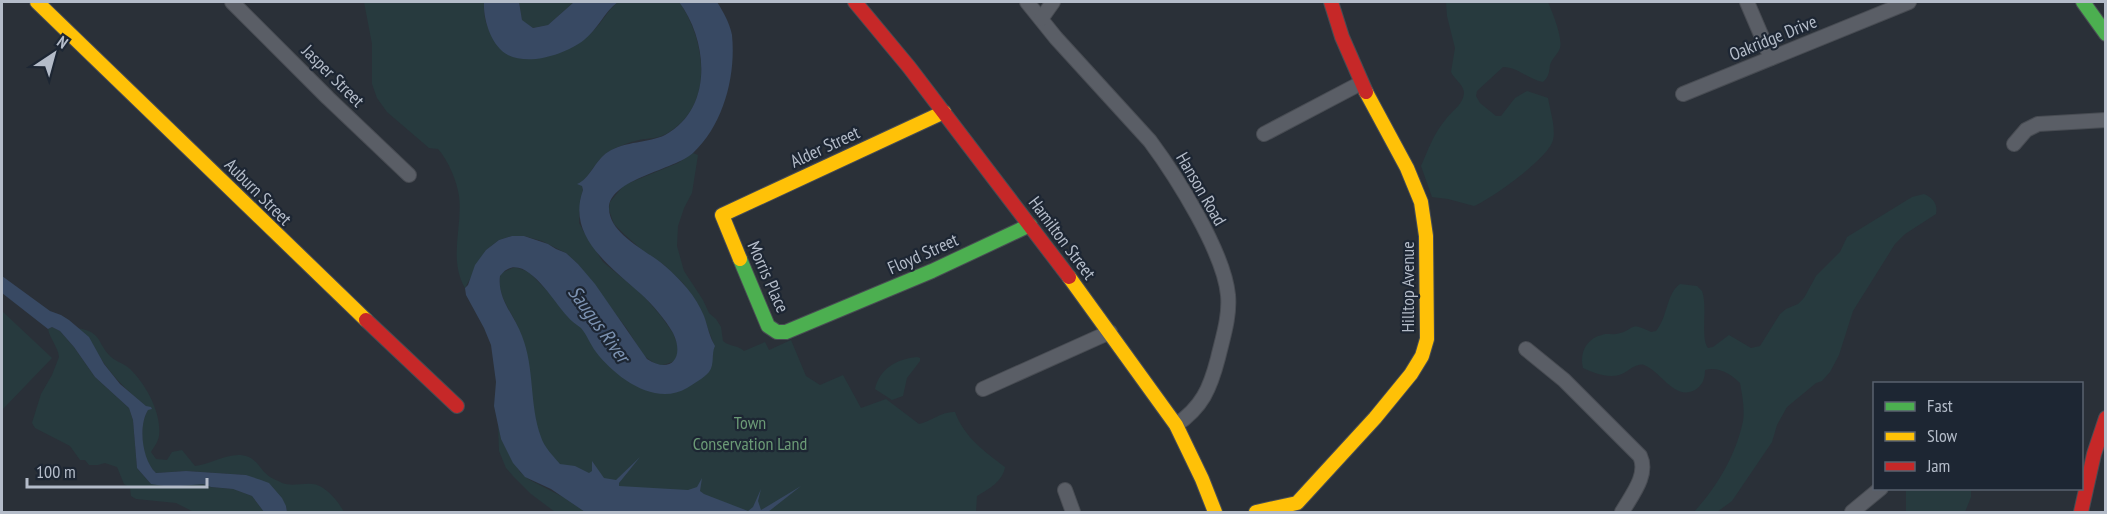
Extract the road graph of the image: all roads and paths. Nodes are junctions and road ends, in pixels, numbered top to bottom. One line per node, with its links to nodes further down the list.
1 (37, 2): 26 (street, Auburn Street)
2 (232, 2): 19 (street, Jasper Street)
3 (1026, 2): 10 (street, Hanson Road)
4 (1053, 2): 10 (street)
5 (1331, 2): 13 (street, Hilltop Avenue)
6 (1747, 2): 12 (street)
7 (1910, 2): 12 (street, Oakridge Drive)
8 (2083, 2): 11 (street)
9 (860, 3): 15 (street, Hamilton Street)
10 (1041, 19): 28 (street, Hanson Road)
11 (2106, 34)
12 (1771, 58): 14 (street, Oakridge Drive)
13 (1361, 83): 17 (street); 33 (street, Hilltop Avenue)
14 (1683, 94)
15 (944, 112): 20 (street, Alder Street); 21 (street, Hamilton Street)
16 (2106, 120): 18 (street)
17 (1264, 134)
18 (2014, 144)
19 (409, 175)
20 (722, 215): 22 (street, Morris Place)
21 (1030, 225): 22 (street, Floyd Street); 23 (street, Hamilton Street)
22 (829, 314)
23 (1110, 332): 25 (street); 28 (street, Hamilton Street)
24 (1526, 349): 34 (street)
25 (983, 389)
26 (457, 406)
27 (2106, 418): 36 (street)
28 (1176, 425): 32 (street, Hamilton Street)
29 (1065, 490): 31 (street)
30 (1880, 490): 35 (street)
31 (1073, 513)
32 (1215, 513)
33 (1256, 513)
34 (1622, 513)
35 (1852, 513)
36 (2081, 513)

